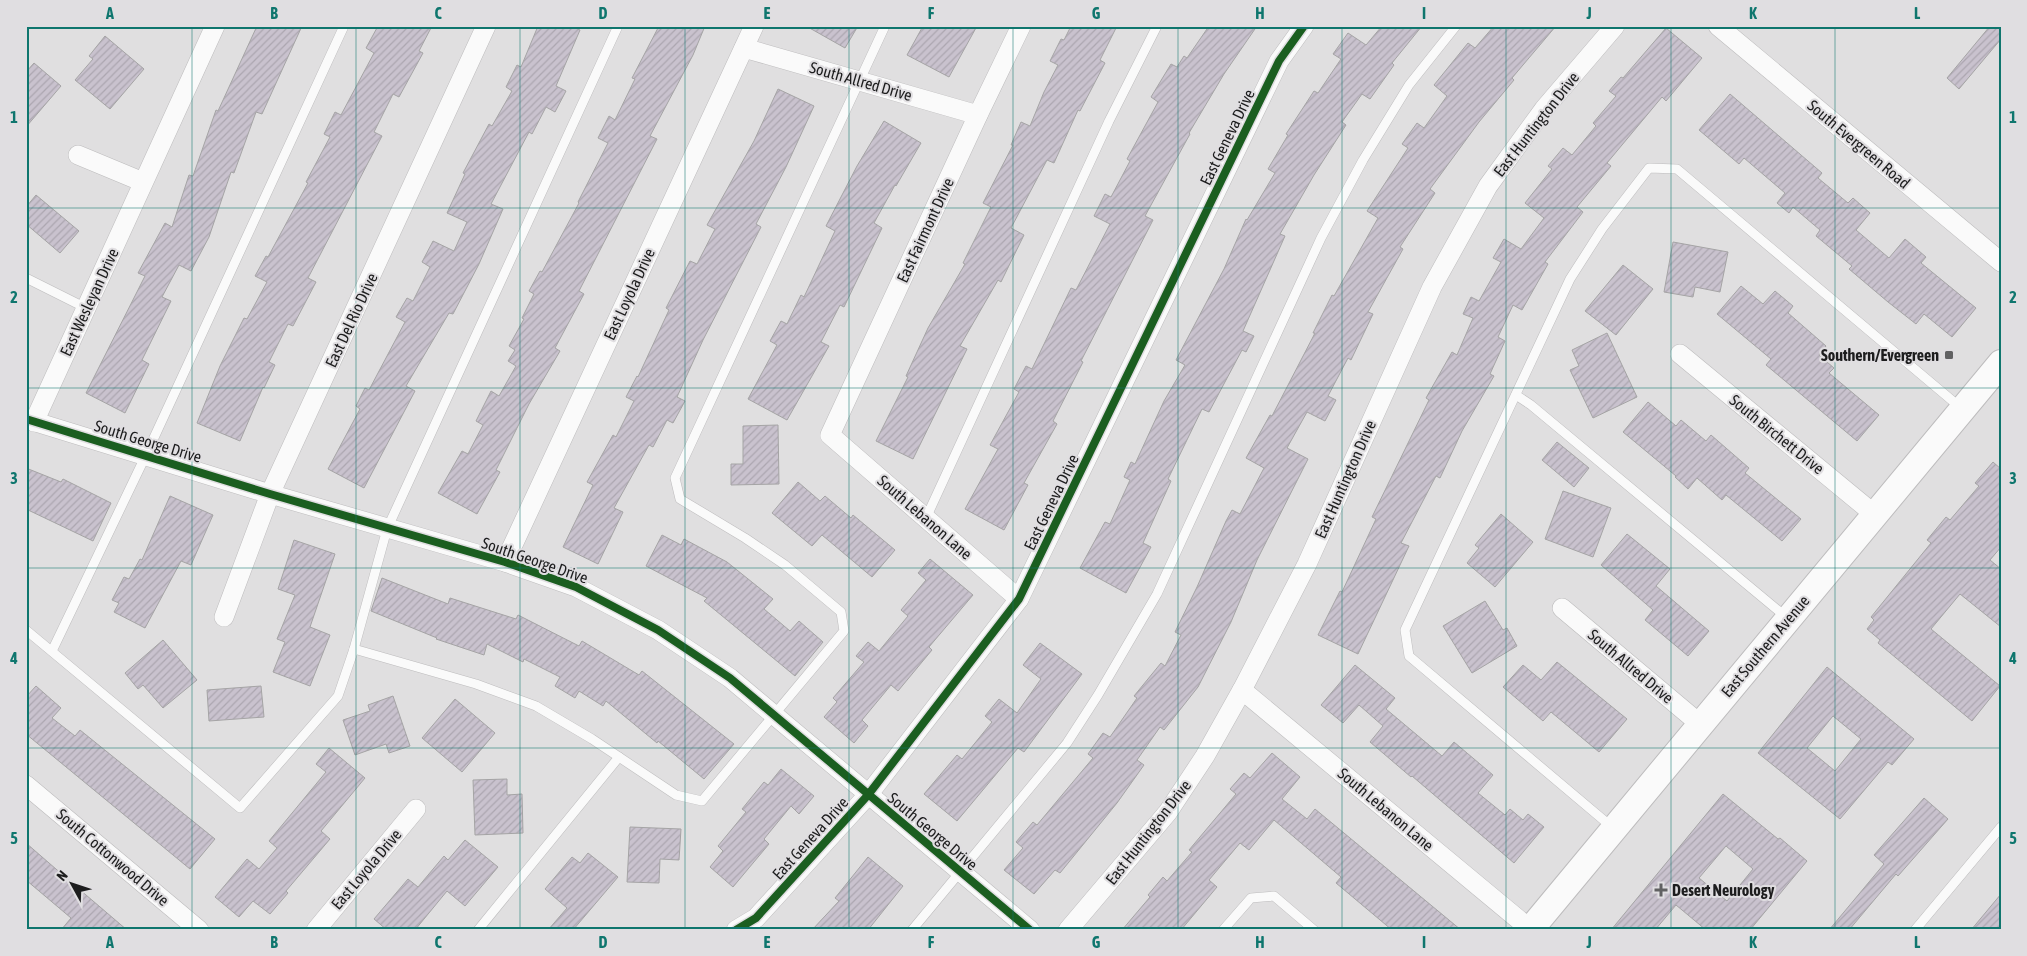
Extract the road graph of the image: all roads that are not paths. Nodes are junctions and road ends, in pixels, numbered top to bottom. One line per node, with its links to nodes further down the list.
1 (215, 26): 17 (street, East Wesleyan Drive)
2 (344, 26): 27 (lane)
3 (486, 26): 28 (street, East Del Rio Drive)
4 (618, 26): 31 (lane)
5 (754, 26): 13 (street, East Loyola Drive)
6 (885, 26): 14 (lane)
7 (1021, 26): 15 (street, East Fairmont Drive)
8 (1158, 26): 30 (lane)
9 (1304, 26): 33 (street, East Geneva Drive)
10 (1456, 26): 49 (lane)
11 (1615, 26): 40 (street, East Huntington Drive)
12 (1718, 26): 18 (street, South Evergreen Road)
13 (744, 48): 14 (street, South Allred Drive); 32 (street, East Loyola Drive)
14 (859, 81): 15 (street, South Allred Drive); 41 (lane)
15 (978, 114): 26 (street, East Fairmont Drive)
16 (78, 154): 17 (street)
17 (143, 182): 20 (street, East Wesleyan Drive)
18 (2001, 262)
19 (26, 278): 20 (lane)
20 (86, 308): 25 (street, East Wesleyan Drive)
21 (1680, 354): 29 (street, South Birchett Drive)
22 (2001, 363): 24 (main road, East Southern Avenue)
23 (1516, 395): 24 (lane); 36 (lane); 48 (lane)
24 (1962, 409): 29 (main road, East Southern Avenue)
25 (30, 421): 27 (street, South George Drive)
26 (830, 436): 30 (street, South Lebanon Lane)
27 (146, 454): 28 (street, South George Drive); 39 (lane)
28 (270, 494): 31 (street, South George Drive); 35 (street, East Del Rio Drive)
29 (1874, 514): 36 (main road, East Southern Avenue)
30 (926, 518): 33 (street, South Lebanon Lane)
31 (387, 528): 32 (street, South George Drive); 38 (lane)
32 (505, 562): 41 (street, South George Drive)
33 (1019, 599): 45 (street, East Geneva Drive)
34 (1562, 608): 42 (street, South Allred Drive)
35 (224, 617)
36 (1787, 618): 42 (main road, East Southern Avenue)
37 (26, 630): 39 (lane)
38 (354, 649): 39 (lane); 43 (lane)
39 (52, 651)
40 (1242, 690): 50 (street, South Lebanon Lane); 57 (street, East Huntington Drive)
41 (774, 715): 43 (lane); 45 (street, South George Drive)
42 (1700, 724): 48 (main road, East Southern Avenue)
43 (619, 757): 53 (lane)
44 (26, 785): 51 (street, South Cottonwood Drive)
45 (868, 794): 49 (street, South George Drive); 54 (street, East Geneva Drive)
46 (416, 808): 52 (street, East Loyola Drive)
47 (2001, 827): 60 (lane)
48 (1614, 828): 50 (main road, East Southern Avenue)
49 (961, 872): 55 (lane); 56 (street, South George Drive)
50 (1530, 929)
51 (199, 930)
52 (316, 930)
53 (478, 930)
54 (736, 930)
55 (912, 930)
56 (1030, 930)
57 (1068, 930)
58 (1223, 930): 59 (lane)
59 (1314, 930)
60 (1915, 930)

